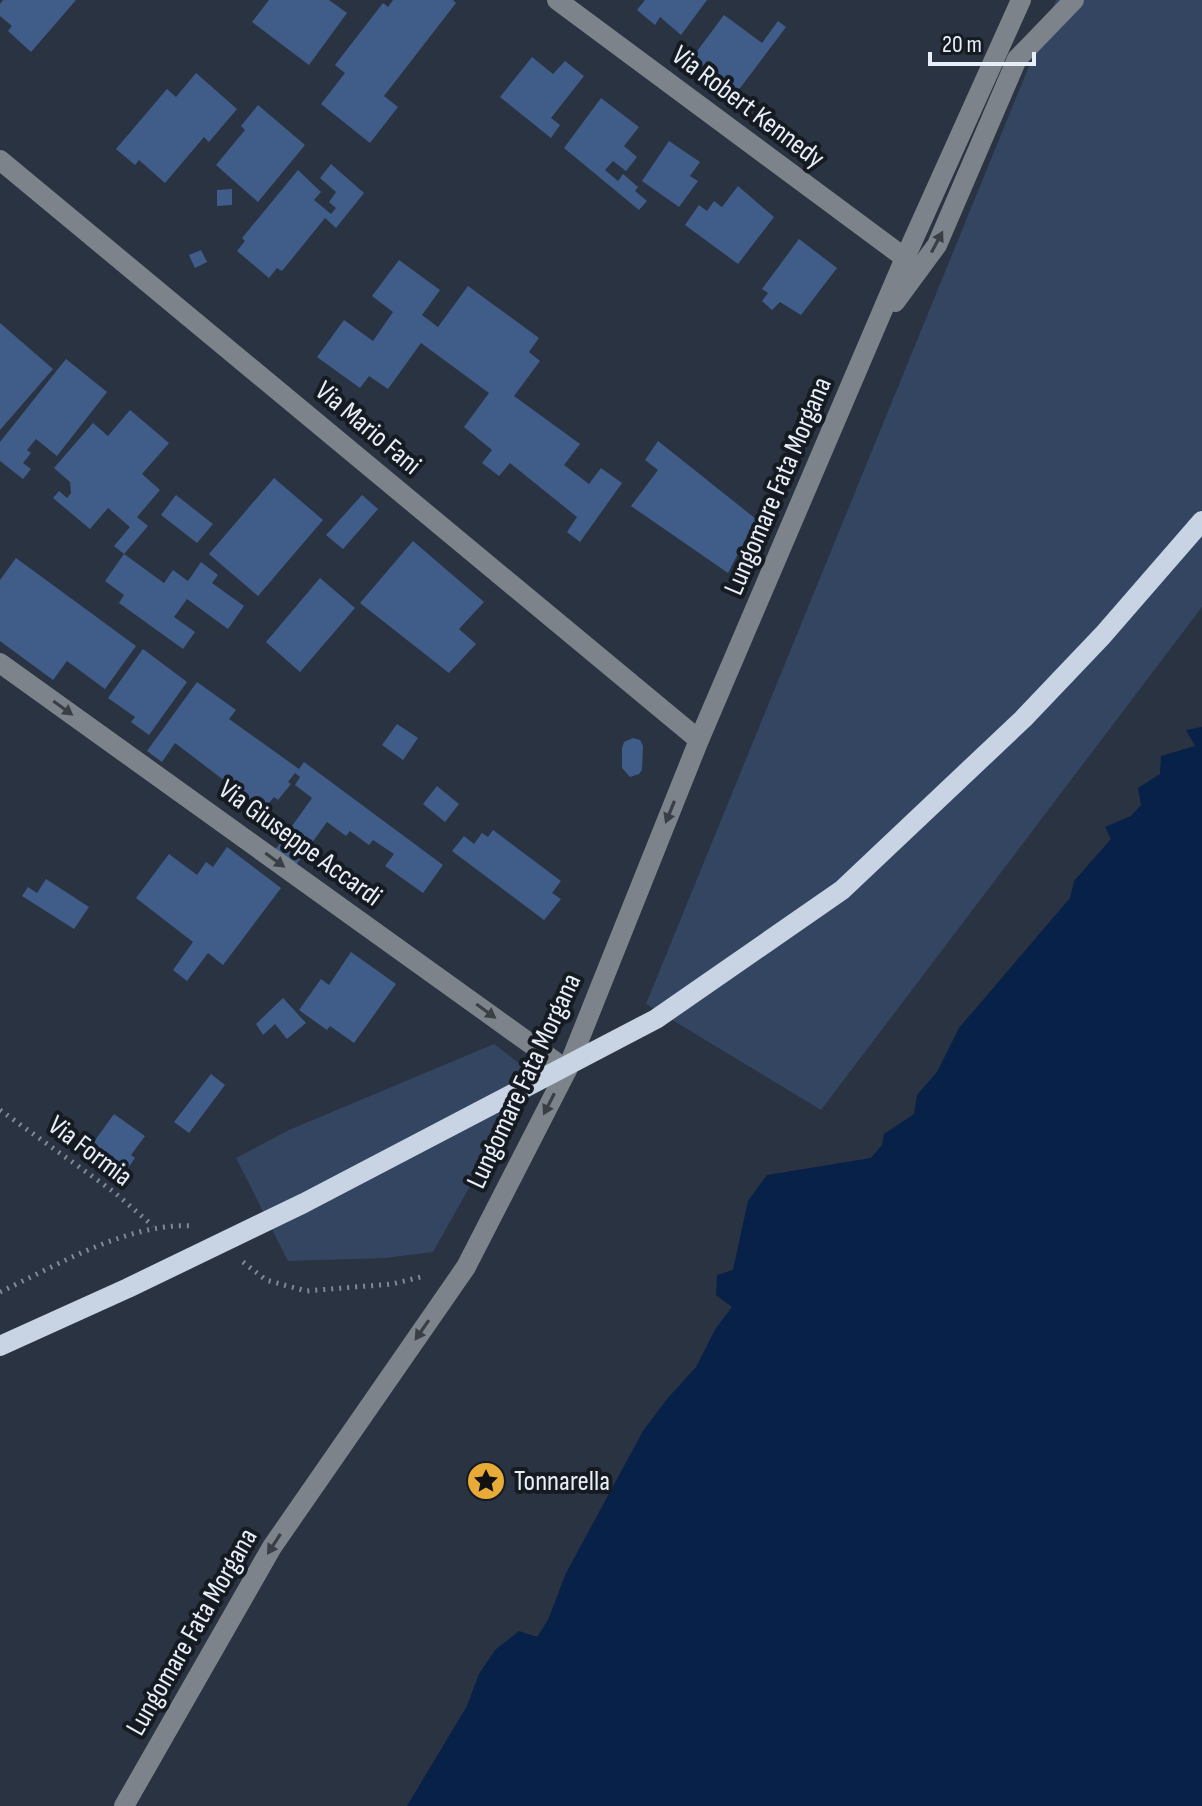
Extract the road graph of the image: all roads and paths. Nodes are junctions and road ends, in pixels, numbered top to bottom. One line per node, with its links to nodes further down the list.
1 (557, 0): 5 (street, Via Robert Kennedy)
2 (1021, 0): 5 (street)
3 (1074, 0): 6 (street, one-way to 3)
4 (0, 160): 9 (street, Via Mario Fani)
5 (905, 258): 6 (street)
6 (876, 328): 9 (street, Lungomare Fata Morgana)
7 (1202, 521): 13 (main road)
8 (0, 663): 10 (street, Via Giuseppe Accardi, one-way to 10)
9 (699, 740): 10 (street, Lungomare Fata Morgana, one-way to 10)
10 (567, 1070): 14 (street, Lungomare Fata Morgana, one-way to 14)
11 (0, 1110): 12 (path, Via Formia)
12 (154, 1227)
13 (0, 1346)
14 (124, 1806)

